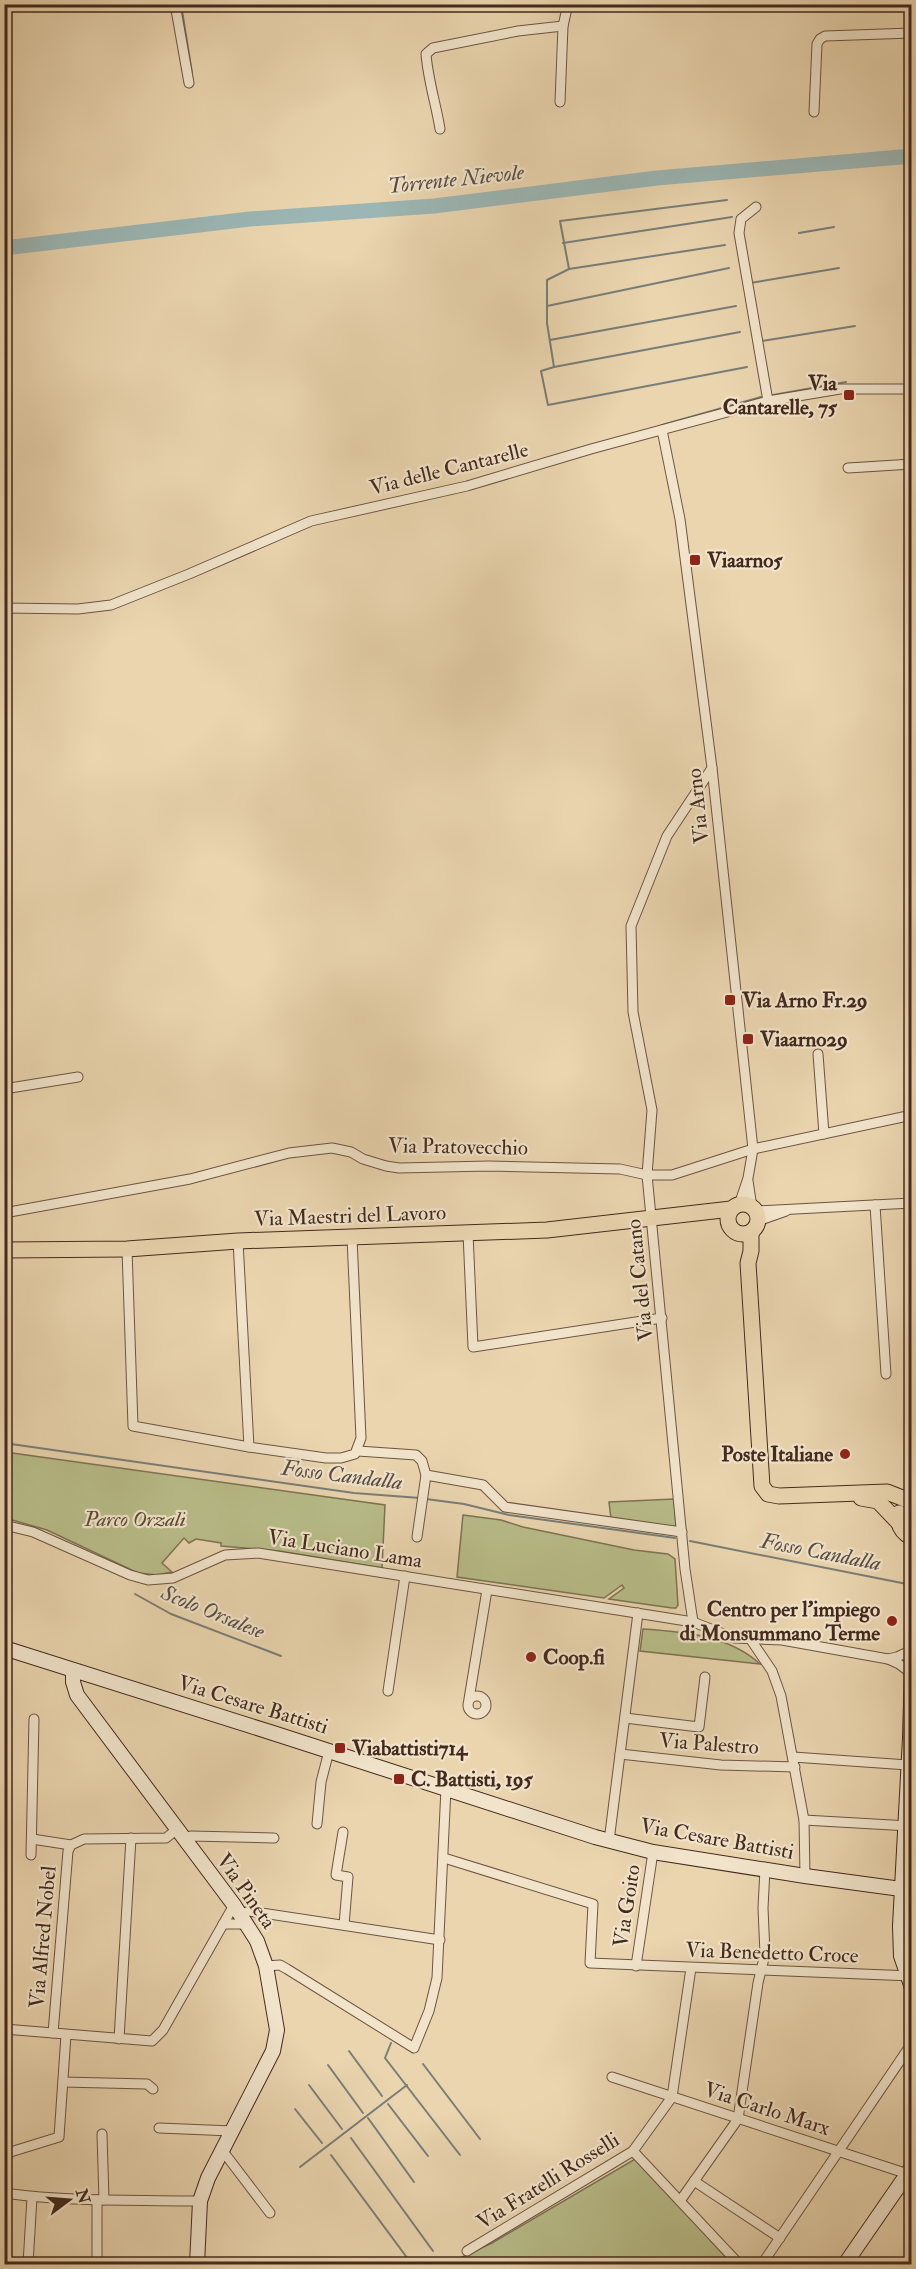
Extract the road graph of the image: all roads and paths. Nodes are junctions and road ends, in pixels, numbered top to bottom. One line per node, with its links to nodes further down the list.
1 (175, 4): 5 (street)
2 (568, 4): 3 (street)
3 (563, 26): 6 (street); 8 (street)
4 (912, 33): 7 (street)
5 (189, 83)
6 (560, 102)
7 (814, 112)
8 (440, 129)
9 (756, 207): 11 (street)
10 (912, 389): 11 (street, Via delle Cantarelle)
11 (768, 401): 12 (street, Via delle Cantarelle)
12 (662, 430): 15 (street, Via delle Cantarelle); 16 (street, Via Arno)
13 (912, 464): 14 (street)
14 (848, 468)
15 (4, 608)
16 (712, 768): 22 (street, Via Arno); 23 (street, Via del Catano)
17 (818, 1054): 21 (street)
18 (78, 1077): 19 (street)
19 (4, 1089)
20 (912, 1115): 21 (street, Via Pratovecchio)
21 (824, 1134): 22 (street, Via Pratovecchio)
22 (753, 1149): 23 (street, Via Pratovecchio); 28 (street, Via Arno)
23 (647, 1175): 26 (street, Via Pratovecchio); 27 (street, Via del Catano)
24 (912, 1203): 25 (street)
25 (875, 1205): 28 (street); 35 (street)
26 (4, 1213)
27 (651, 1217): 28 (main road, Via Maestri del Lavoro); 29 (main road, Via Maestri del Lavoro); 34 (street, Via del Catano)
28 (744, 1218): 39 (main road)
29 (468, 1233): 30 (main road, Via Maestri del Lavoro); 34 (street)
30 (352, 1238): 31 (main road, Via Maestri del Lavoro); 37 (street)
31 (238, 1241): 32 (main road, Via Maestri del Lavoro); 36 (street)
32 (127, 1249): 33 (main road, Via Maestri del Lavoro); 36 (street)
33 (4, 1250)
34 (662, 1318): 42 (street, Via del Catano)
35 (886, 1374)
36 (249, 1447): 37 (street)
37 (358, 1451): 38 (street)
38 (425, 1478): 42 (street); 44 (street)
39 (840, 1495): 40 (main road); 43 (main road)
40 (911, 1501): 43 (main road)
41 (4, 1525): 45 (street, Via Luciano Lama)
42 (682, 1532): 48 (street, Via del Catano)
43 (907, 1535)
44 (417, 1537)
45 (405, 1576): 46 (street, Via Luciano Lama); 57 (street)
46 (487, 1590): 47 (street, Via Luciano Lama); 58 (street)
47 (638, 1613): 48 (street, Via Luciano Lama); 60 (street)
48 (693, 1622): 49 (street)
49 (751, 1640): 52 (street); 65 (street)
50 (4, 1648): 54 (street, Via Cesare Battisti)
51 (912, 1650): 52 (street)
52 (888, 1659): 55 (street)
53 (912, 1665): 55 (street)
54 (73, 1671): 63 (street, Via Cesare Battisti); 72 (street, Via Pineta)
55 (911, 1673): 59 (street)
56 (705, 1677): 60 (street)
57 (388, 1690)
58 (470, 1699)
59 (911, 1708): 62 (street)
60 (625, 1718): 64 (street)
61 (34, 1719): 75 (street)
62 (911, 1738): 66 (street)
63 (329, 1751): 67 (street, Via Cesare Battisti); 69 (street)
64 (620, 1754): 65 (street, Via Palestro); 76 (street)
65 (794, 1762): 66 (street); 68 (street)
66 (908, 1765): 70 (street)
67 (446, 1788): 76 (street, Via Cesare Battisti); 80 (street)
68 (804, 1820): 70 (street); 82 (street)
69 (317, 1824)
70 (908, 1826): 83 (street)
71 (343, 1832): 86 (street)
72 (180, 1834): 73 (street, Via Alfred Nobel); 74 (street, Via Alfred Nobel); 84 (street, Via Pineta)
73 (130, 1838): 77 (street, Via Alfred Nobel); 96 (street)
74 (274, 1838)
75 (32, 1839): 77 (street); 79 (street)
76 (609, 1841): 78 (street, Via Cesare Battisti)
77 (71, 1845): 94 (street, Via Alfred Nobel)
78 (653, 1852): 81 (street, Via Cesare Battisti); 89 (street, Via Goito)
79 (31, 1855)
80 (444, 1858): 87 (street); 89 (street, Via Benedetto Croce)
81 (765, 1869): 82 (street, Via Cesare Battisti); 91 (street)
82 (805, 1876): 83 (street, Via Cesare Battisti)
83 (906, 1889): 92 (street)
84 (240, 1915): 85 (street); 85 (street); 86 (street); 88 (street, Via Pineta)
85 (223, 1924): 96 (street)
86 (344, 1925): 87 (street)
87 (440, 1940): 88 (street)
88 (266, 1966): 104 (street, Via Pineta)
89 (636, 1966): 90 (street, Via Benedetto Croce)
90 (691, 1968): 91 (street, Via Benedetto Croce); 101 (street, Via Fratelli Rosselli)
91 (762, 1971): 92 (street, Via Benedetto Croce); 102 (street)
92 (910, 1980)
93 (4, 2029): 94 (street)
94 (53, 2033): 95 (street)
95 (66, 2034): 96 (street); 99 (street)
96 (119, 2039)
97 (912, 2043): 108 (street)
98 (612, 2077): 101 (street, Via Carlo Marx)
99 (63, 2082): 100 (street); 109 (street)
100 (153, 2089)
101 (672, 2097): 102 (street, Via Carlo Marx); 107 (street, Via Fratelli Rosselli)
102 (738, 2118): 108 (street, Via Carlo Marx); 111 (street)
103 (159, 2128): 104 (street)
104 (231, 2131): 106 (street, Via Pineta)
105 (102, 2134): 114 (street)
106 (222, 2150): 115 (street, Via Pineta); 117 (street)
107 (633, 2151): 116 (street); 119 (street, Via Fratelli Rosselli)
108 (838, 2151): 110 (street, Via Carlo Marx); 118 (street)
109 (4, 2154)
110 (910, 2172): 125 (street)
111 (694, 2181): 116 (street); 118 (street)
112 (4, 2193): 113 (street)
113 (32, 2197): 114 (street); 120 (street)
114 (100, 2200): 115 (street); 121 (street)
115 (200, 2201): 122 (street, Via Pineta)
116 (680, 2201): 123 (street)
117 (270, 2213)
118 (780, 2238): 124 (street)
119 (467, 2251)
120 (28, 2265)
121 (97, 2265)
122 (197, 2265)
123 (740, 2265)
124 (762, 2265)
125 (845, 2265)

